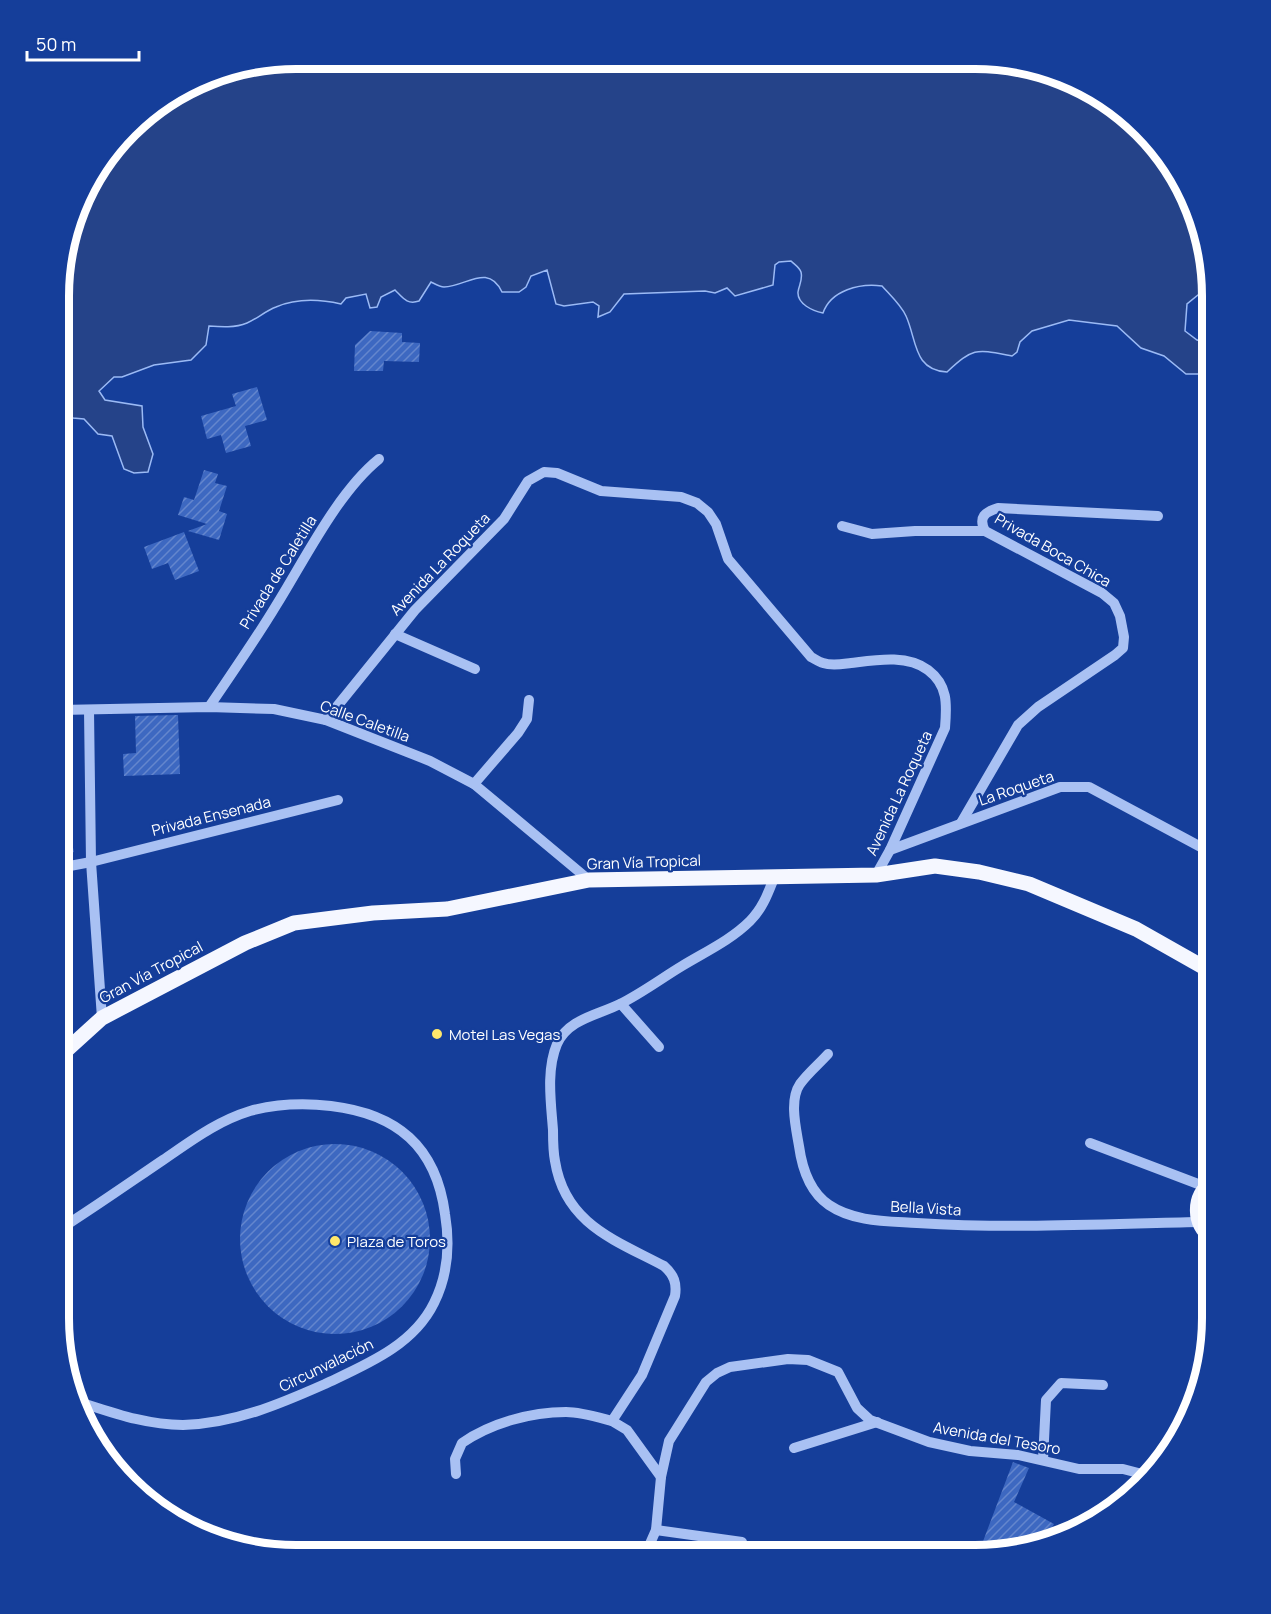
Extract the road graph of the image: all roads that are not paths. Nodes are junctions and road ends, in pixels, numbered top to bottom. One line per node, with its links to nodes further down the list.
1 (380, 459): 8 (street, Privada de Caletilla)
2 (1158, 516): 4 (street, Privada Boca Chica)
3 (842, 526): 4 (street)
4 (985, 531): 14 (street, Privada Boca Chica)
5 (394, 634): 6 (street); 11 (street, Avenida La Roqueta); 16 (street, Avenida La Roqueta)
6 (476, 669)
7 (529, 700): 12 (street)
8 (209, 707): 10 (street, Calle Caletilla); 11 (street, Calle Caletilla)
9 (69, 710): 10 (street, Calle Caletilla)
10 (89, 710): 17 (street)
11 (326, 720): 12 (street, Calle Caletilla)
12 (474, 784): 21 (street, Calle Caletilla)
13 (338, 800): 17 (street, Privada Ensenada)
14 (961, 823): 15 (street, La Roqueta); 16 (street, La Roqueta)
15 (1202, 848)
16 (890, 850): 19 (street, Avenida La Roqueta)
17 (91, 862): 18 (street, Privada Ensenada); 24 (street)
18 (69, 866)
19 (876, 875): 20 (main road, Gran Vía Tropical); 22 (main road, Gran Vía Tropical)
20 (774, 878): 21 (main road, Gran Vía Tropical); 23 (street)
21 (589, 880): 24 (main road, Gran Vía Tropical)
22 (1202, 966)
23 (621, 1004): 25 (street); 36 (street)
24 (102, 1018): 26 (main road, Gran Vía Tropical)
25 (659, 1047)
26 (69, 1048)
27 (828, 1054): 31 (street, Bella Vista)
28 (1090, 1143): 29 (street)
29 (1202, 1183)
30 (1202, 1201): 31 (main road)
31 (1198, 1221): 33 (main road)
32 (69, 1223): 35 (street, Circunvalación)
33 (1202, 1229)
34 (1103, 1384): 39 (street)
35 (86, 1404)
36 (612, 1421): 40 (street); 42 (street)
37 (877, 1422): 38 (street); 39 (street, Avenida del Tesoro); 42 (street, Avenida del Tesoro)
38 (794, 1448)
39 (1043, 1460): 41 (street, Avenida del Tesoro)
40 (456, 1474)
41 (1141, 1474)
42 (661, 1477): 43 (street, Avenida del Tesoro)
43 (656, 1530): 44 (street); 45 (street, Avenida del Tesoro)
44 (742, 1542)
45 (649, 1545)

